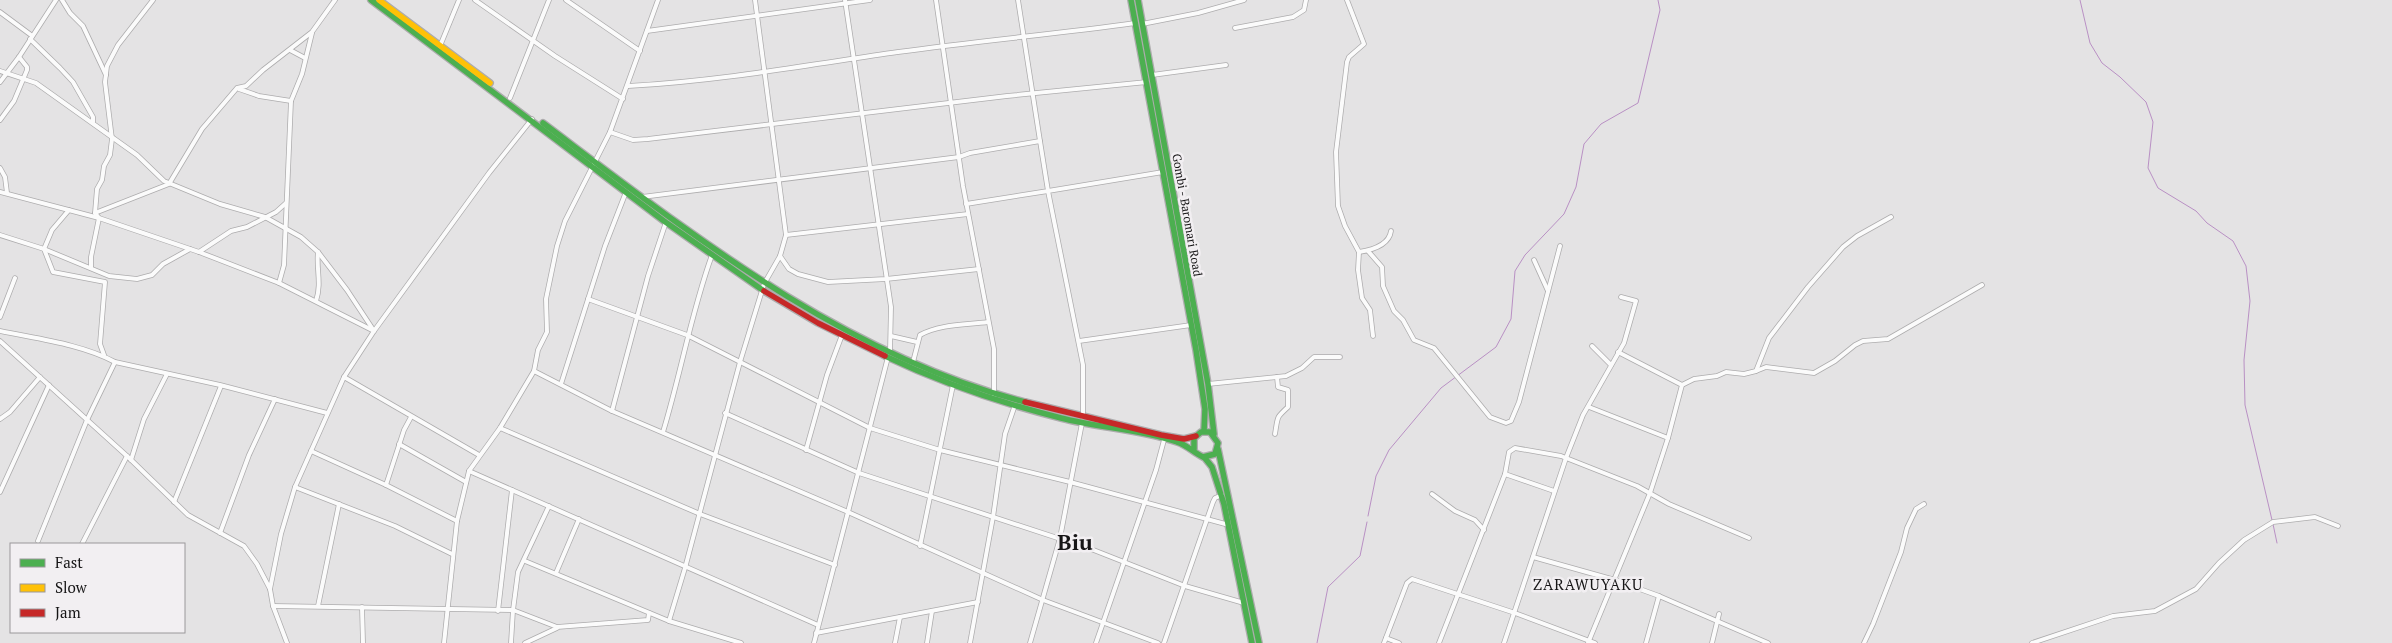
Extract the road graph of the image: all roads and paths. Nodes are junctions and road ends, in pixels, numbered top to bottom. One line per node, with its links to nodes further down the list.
1 (56, 0): 30 (street)
2 (62, 0): 44 (street)
3 (153, 0): 44 (street)
4 (335, 0): 29 (street)
5 (371, 0): 57 (main road)
6 (379, 0): 33 (main road)
7 (459, 0): 33 (street)
8 (475, 0): 32 (street)
9 (549, 0): 32 (street)
10 (566, 0): 36 (street)
11 (658, 0): 28 (street)
12 (755, 0): 24 (street)
13 (870, 0): 22 (street)
14 (936, 0): 34 (street)
15 (1018, 0): 31 (street)
16 (1132, 0): 25 (main road, Gombi - Baromari Road)
17 (1138, 0): 26 (main road, Gombi - Baromari Road)
18 (1244, 0): 21 (street)
19 (1306, 0): 27 (street)
20 (1347, 0): 97 (street)
21 (1234, 1): 26 (street)
22 (846, 2): 24 (street); 39 (street)
23 (0, 12): 30 (street)
24 (757, 16): 28 (street); 42 (street)
25 (1135, 23): 31 (street); 48 (main road, Gombi - Baromari Road)
26 (1142, 24): 45 (main road, Gombi - Baromari Road)
27 (1235, 28)
28 (647, 31): 36 (street)
29 (312, 32): 35 (street); 38 (street)
30 (30, 37): 37 (street); 59 (street)
31 (1025, 38): 34 (street); 51 (street)
32 (533, 41): 52 (street); 53 (street)
33 (440, 46): 52 (main road)
34 (942, 46): 39 (street); 55 (street)
35 (290, 50): 38 (street); 50 (street)
36 (640, 51): 49 (street)
37 (19, 57): 43 (street); 46 (street)
38 (305, 58): 54 (street)
39 (854, 60): 42 (street); 56 (street)
40 (1226, 65): 45 (street)
41 (0, 72): 43 (street)
42 (764, 72): 49 (street); 60 (street)
43 (6, 73): 46 (street); 47 (street)
44 (106, 75): 62 (street)
45 (1152, 75): 71 (main road, Gombi - Baromari Road)
46 (24, 78): 58 (street); 59 (street)
47 (0, 82)
48 (1147, 82): 51 (street); 68 (main road, Gombi - Baromari Road)
49 (628, 86): 53 (street)
50 (237, 88): 54 (street); 70 (street)
51 (1034, 93): 55 (street); 63 (street)
52 (510, 98): 65 (main road)
53 (623, 99): 61 (street)
54 (290, 101): 77 (street)
55 (950, 104): 56 (street); 64 (street)
56 (862, 115): 60 (street); 67 (street)
57 (532, 119): 65 (main road); 119 (street)
58 (0, 120)
59 (94, 122): 62 (street)
60 (770, 124): 61 (street); 69 (street)
61 (610, 132): 65 (street)
62 (112, 139): 70 (street); 80 (street)
63 (1040, 141): 64 (street); 72 (street)
64 (959, 157): 67 (street); 78 (street)
65 (594, 164): 74 (main road); 76 (main road); 136 (street)
66 (0, 168): 75 (street)
67 (870, 168): 69 (street); 86 (street)
68 (1163, 172): 71 (main road, Gombi - Baromari Road); 72 (street)
69 (780, 179): 76 (street); 90 (street)
70 (169, 184): 80 (street); 82 (street)
71 (1169, 188): 117 (main road, Gombi - Baromari Road); 143 (main road, Gombi - Baromari Road)
72 (1048, 191): 78 (street); 125 (street)
73 (0, 192): 75 (street)
74 (626, 192): 85 (main road); 112 (street)
75 (7, 193): 79 (street)
76 (642, 197): 109 (main road)
77 (286, 203): 82 (street); 87 (street)
78 (966, 204): 81 (street)
79 (69, 210): 84 (street); 92 (street)
80 (95, 213): 84 (street)
81 (968, 214): 86 (street); 102 (street)
82 (265, 217): 87 (street); 95 (street)
83 (1891, 217): 137 (street)
84 (99, 218): 93 (street); 101 (street)
85 (666, 222): 98 (main road); 114 (street)
86 (879, 225): 90 (street); 105 (street)
87 (285, 226): 96 (street); 107 (street)
88 (1391, 231): 94 (street)
89 (0, 235): 92 (street)
90 (786, 235): 99 (street)
91 (1560, 246): 110 (street)
92 (44, 249): 101 (street); 106 (street)
93 (190, 249): 95 (street); 103 (street)
94 (1368, 250): 97 (street); 110 (street)
95 (199, 252): 107 (street)
96 (318, 252): 113 (street); 119 (street)
97 (1360, 252): 123 (street)
98 (712, 255): 109 (main road); 120 (street)
99 (780, 256): 105 (street); 109 (street)
100 (1534, 260): 110 (street)
101 (91, 268): 103 (street)
102 (979, 269): 105 (street); 116 (street)
103 (109, 276): 106 (street)
104 (15, 278): 115 (street)
105 (886, 279): 122 (street)
106 (105, 282): 130 (street)
107 (279, 284): 113 (street)
108 (1982, 285): 137 (street)
109 (764, 287): 121 (main road); 129 (main road); 133 (street)
110 (1548, 291)
111 (1621, 297): 128 (street)
112 (588, 300): 114 (street); 142 (street)
113 (316, 301): 119 (street)
114 (639, 316): 120 (street); 153 (street)
115 (0, 317)
116 (988, 322): 126 (street); 148 (street)
117 (1190, 324): 125 (street); 162 (main road, Gombi - Baromari Road)
118 (0, 331): 130 (street)
119 (374, 331): 141 (street)
120 (687, 335): 133 (street); 163 (street)
121 (842, 335): 129 (main road); 150 (street)
122 (891, 336): 126 (street); 129 (street)
123 (1373, 336)
124 (0, 341): 140 (street)
125 (1079, 341): 159 (street)
126 (917, 342): 134 (street)
127 (1592, 346): 135 (street)
128 (1618, 352): 135 (street); 146 (street)
129 (889, 354): 134 (main road); 145 (main road); 161 (street)
130 (104, 355): 132 (street)
131 (1340, 357): 139 (street)
132 (115, 362): 138 (street); 158 (street)
133 (740, 362): 150 (street); 155 (street)
134 (913, 362): 148 (main road)
135 (1611, 365): 152 (street)
136 (534, 371): 142 (street); 160 (street)
137 (1756, 371): 146 (street)
138 (167, 374): 147 (street); 180 (street)
139 (1276, 376): 143 (street); 165 (street)
140 (40, 377): 144 (street); 157 (street)
141 (344, 377): 154 (street); 156 (street)
142 (561, 384): 153 (street)
143 (1208, 384): 164 (main road, Gombi - Baromari Road)
144 (49, 385): 158 (street); 191 (street)
145 (953, 385): 148 (main road); 173 (street)
146 (1682, 385): 167 (street)
147 (222, 386): 149 (street); 196 (street)
148 (994, 396): 151 (main road); 159 (main road)
149 (275, 399): 154 (street); 210 (street)
150 (820, 404): 161 (street); 172 (street)
151 (1015, 405): 159 (main road); 181 (street)
152 (1589, 407): 167 (street); 179 (street)
153 (612, 411): 163 (street)
154 (328, 413): 174 (street)
155 (725, 413): 172 (street); 177 (street)
156 (411, 417): 169 (street); 175 (street)
157 (0, 419)
158 (87, 420): 176 (street); 213 (street)
159 (1082, 420): 166 (main road); 168 (main road); 186 (street)
160 (500, 428): 175 (street); 202 (street)
161 (870, 428): 173 (street); 183 (street)
162 (1204, 431): 164 (main road); 166 (main road)
163 (663, 432): 177 (street)
164 (1214, 434): 171 (main road)
165 (1275, 434)
166 (1196, 436): 170 (main road)
167 (1668, 438): 192 (street)
168 (1164, 440): 170 (main road); 197 (street)
169 (399, 444): 185 (street); 187 (street)
170 (1194, 449): 178 (main road)
171 (1218, 449): 178 (main road); 266 (main road)
172 (806, 450): 183 (street)
173 (940, 450): 181 (street); 195 (street)
174 (311, 451): 187 (street); 188 (street)
175 (479, 455): 182 (street)
176 (127, 456): 180 (street); 214 (street)
177 (714, 456): 201 (street); 202 (street)
178 (1204, 457): 194 (main road)
179 (1566, 458): 184 (street); 190 (street); 192 (street)
180 (131, 460): 196 (street)
181 (1000, 465): 186 (street); 203 (street)
182 (469, 471): 185 (street); 189 (street)
183 (859, 473): 195 (street); 201 (street)
184 (1505, 474): 190 (street); 209 (street)
185 (466, 482): 206 (street)
186 (1070, 482): 197 (street); 211 (street)
187 (386, 485): 206 (street)
188 (295, 487): 198 (street); 226 (street)
189 (512, 490): 200 (street); 237 (street)
190 (1554, 491): 217 (street)
191 (0, 492)
192 (1650, 493): 212 (street); 224 (street)
193 (1432, 494): 209 (street)
194 (1222, 495): 205 (street); 207 (main road)
195 (930, 496): 203 (street); 215 (street)
196 (174, 502): 210 (street)
197 (1145, 503): 205 (street); 219 (street)
198 (339, 504): 216 (street); 233 (street)
199 (1924, 504): 275 (street)
200 (549, 506): 204 (street); 218 (street)
201 (848, 512): 215 (street); 220 (street)
202 (700, 514): 220 (street); 221 (street)
203 (994, 518): 211 (street); 222 (street)
204 (579, 519): 221 (street); 223 (street)
205 (1208, 520): 207 (street); 225 (street)
206 (457, 521): 216 (street)
207 (1229, 525): 231 (main road)
208 (2338, 526): 276 (street)
209 (1484, 530): 227 (street)
210 (220, 533): 226 (street)
211 (1060, 538): 219 (street); 229 (street)
212 (1749, 538)
213 (38, 541)
214 (83, 543)
215 (920, 546): 222 (street)
216 (452, 554): 235 (street)
217 (1533, 557): 224 (street); 240 (street)
218 (525, 561): 223 (street); 236 (street)
219 (1124, 561): 225 (street); 245 (street)
220 (835, 565): 246 (street)
221 (685, 568): 244 (street); 246 (street)
222 (982, 571): 229 (street); 230 (street)
223 (556, 573): 239 (street)
224 (1615, 580): 228 (street); 250 (street)
225 (1185, 586): 231 (street); 264 (street)
226 (270, 589): 232 (street)
227 (1459, 595): 240 (street); 249 (street); 269 (street)
228 (1659, 596): 243 (street); 272 (street)
229 (1042, 600): 245 (street); 261 (street)
230 (978, 602): 238 (street); 260 (street)
231 (1244, 603): 265 (main road)
232 (273, 606): 233 (street); 251 (street)
233 (318, 606): 234 (street)
234 (362, 607): 235 (street); 252 (street)
235 (448, 608): 237 (street); 253 (street)
236 (513, 610): 237 (street); 247 (street); 254 (street)
237 (498, 611)
238 (932, 611): 242 (street); 259 (street)
239 (649, 613): 244 (street); 247 (street)
240 (1515, 613): 250 (street); 270 (street)
241 (1719, 614): 243 (street)
242 (900, 617): 248 (street); 258 (street)
243 (1716, 620): 273 (street); 274 (street)
244 (669, 621): 256 (street)
245 (1103, 623): 262 (street); 263 (street)
246 (818, 625): 248 (street)
247 (558, 627): 255 (street)
248 (816, 634): 257 (street)
249 (1386, 638): 267 (street); 268 (street)
250 (1589, 642): 271 (street)
251 (287, 643)
252 (363, 643)
253 (444, 643)
254 (511, 643)
255 (525, 643)
256 (741, 643)
257 (814, 643)
258 (895, 643)
259 (927, 643)
260 (970, 643)
261 (1030, 643)
262 (1096, 643)
263 (1158, 643)
264 (1164, 643)
265 (1252, 643)
266 (1259, 643)
267 (1384, 643)
268 (1399, 643)
269 (1440, 643)
270 (1504, 643)
271 (1596, 643)
272 (1646, 643)
273 (1712, 643)
274 (1768, 643)
275 (1864, 643)
276 (2032, 643)

